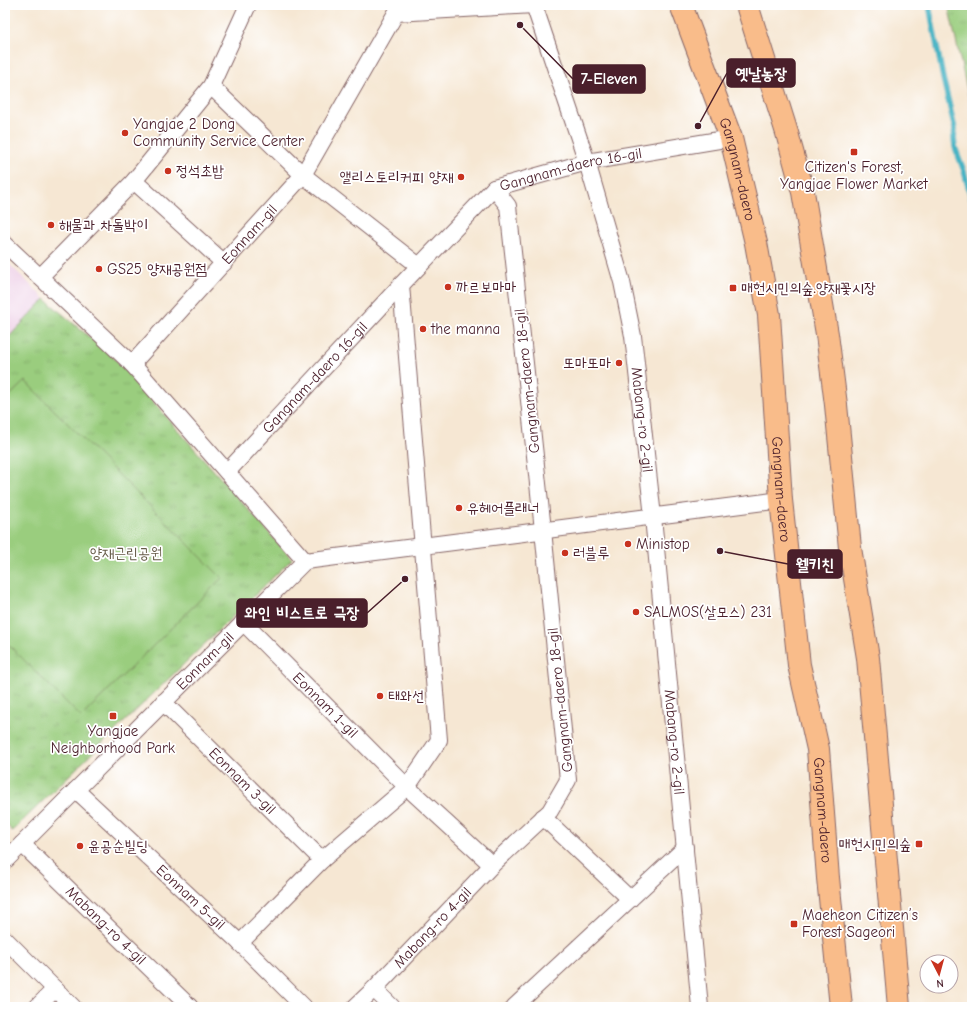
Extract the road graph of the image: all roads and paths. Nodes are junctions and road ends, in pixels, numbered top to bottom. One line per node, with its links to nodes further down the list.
1 (248, 5): 6 (street)
2 (534, 5): 5 (street); 8 (street, Mabang-ro 2-gil)
3 (681, 5): 7 (main road, Gangnam-daero)
4 (747, 5): 48 (main road)
5 (391, 9): 9 (street, Eonnam-gil)
6 (211, 86): 9 (street); 10 (street)
7 (731, 138): 8 (street, Gangnam-daero 16-gil); 19 (main road, Gangnam-daero)
8 (587, 162): 11 (street, Gangnam-daero 16-gil); 20 (street, Mabang-ro 2-gil)
9 (303, 175): 13 (street, Eonnam-gil); 14 (street)
10 (134, 181): 13 (street); 15 (street)
11 (494, 188): 14 (street, Gangnam-daero 16-gil); 21 (street, Gangnam-daero 18-gil)
12 (5, 244): 15 (street)
13 (224, 263): 17 (street, Eonnam-gil)
14 (419, 266): 16 (street, Gangnam-daero 16-gil)
15 (40, 277): 17 (street)
16 (401, 285): 18 (street, Gangnam-daero 16-gil); 22 (street)
17 (132, 364): 18 (street)
18 (227, 472): 23 (street)
19 (781, 500): 20 (street); 47 (main road, Gangnam-daero)
20 (653, 517): 21 (street); 30 (street, Mabang-ro 2-gil)
21 (543, 530): 22 (street); 28 (street, Gangnam-daero 18-gil)
22 (422, 546): 23 (street); 26 (street)
23 (305, 560): 24 (street, Eonnam-gil)
24 (243, 622): 25 (street, Eonnam-gil); 26 (street, Eonnam 1-gil)
25 (163, 702): 27 (street, Eonnam-gil); 31 (street, Eonnam 3-gil)
26 (408, 787): 31 (street); 33 (street, Eonnam 1-gil)
27 (76, 790): 29 (street, Eonnam-gil); 36 (street, Eonnam 5-gil)
28 (543, 817): 33 (street, Gangnam-daero 18-gil); 34 (street)
29 (22, 844): 32 (street, Eonnam-gil); 41 (street, Mabang-ro 4-gil)
30 (685, 848): 34 (street); 46 (street, Mabang-ro 2-gil)
31 (322, 860): 36 (street)
32 (5, 861)
33 (492, 865): 38 (street, Mabang-ro 4-gil)
34 (630, 899): 45 (street)
35 (5, 939): 37 (street)
36 (240, 943): 42 (street, Eonnam 5-gil)
37 (55, 989): 39 (street); 40 (street)
38 (374, 989): 43 (street, Mabang-ro 4-gil); 44 (street)
39 (37, 1007)
40 (73, 1007)
41 (190, 1007)
42 (304, 1007)
43 (355, 1007)
44 (392, 1007)
45 (514, 1007)
46 (700, 1007)
47 (841, 1007)
48 (899, 1007)

